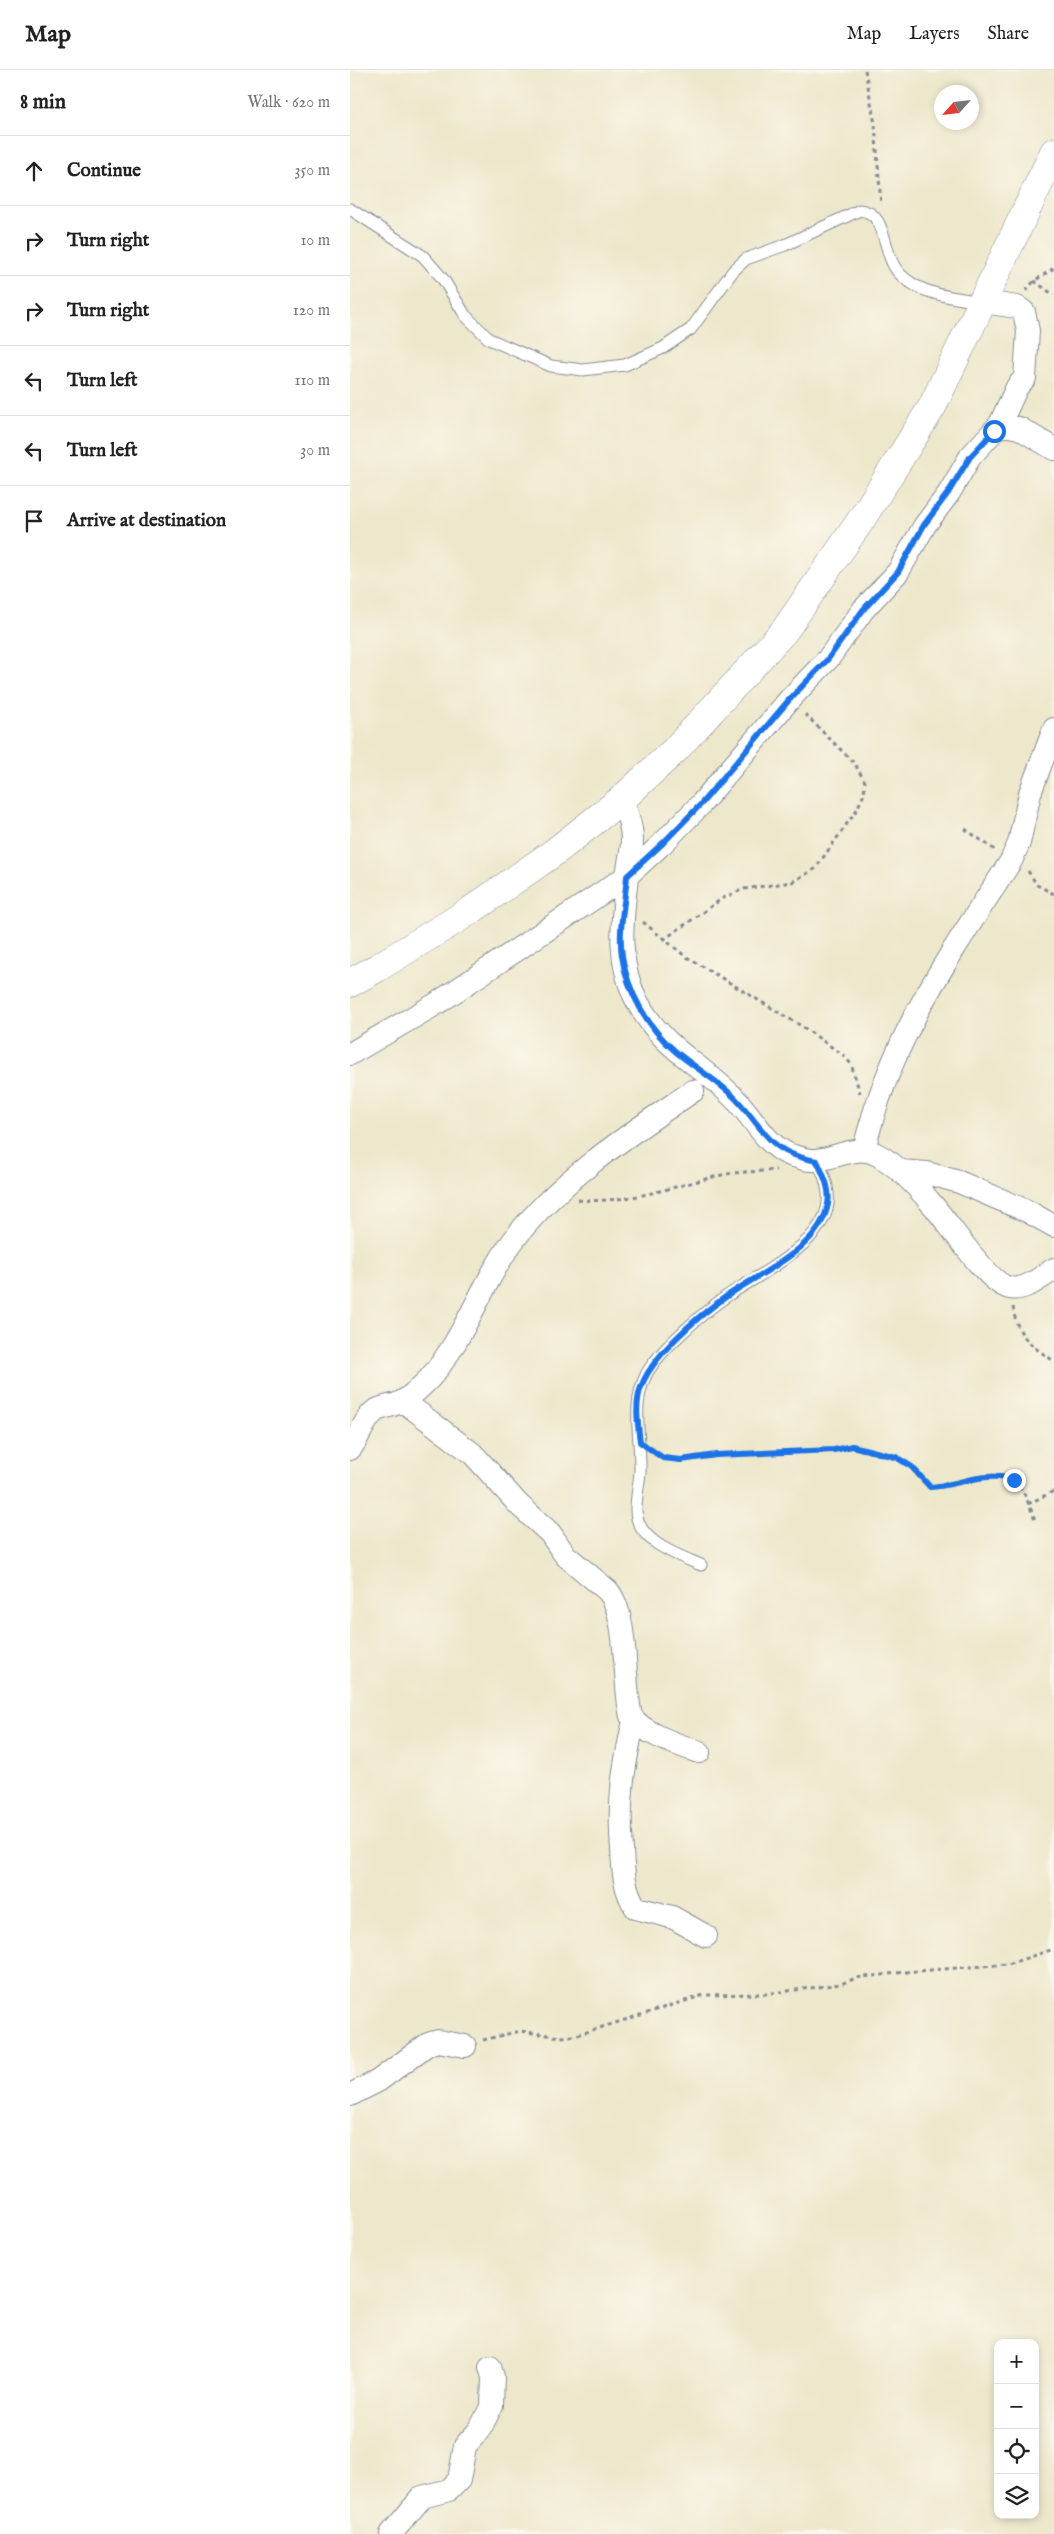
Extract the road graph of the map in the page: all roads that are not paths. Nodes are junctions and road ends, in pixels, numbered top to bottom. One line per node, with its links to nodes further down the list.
1 (1054, 152): 3 (highway)
2 (350, 209): 3 (lane)
3 (982, 302): 4 (street); 7 (highway)
4 (1000, 424): 5 (street); 8 (street)
5 (1054, 450)
6 (1054, 729): 14 (street)
7 (622, 799): 8 (street); 9 (highway)
8 (627, 876): 10 (street); 11 (street)
9 (350, 983)
10 (350, 1054)
11 (692, 1064): 12 (street); 13 (street)
12 (693, 1091): 13 (street); 19 (street)
13 (754, 1121): 15 (street)
14 (856, 1151): 15 (street); 16 (street)
15 (816, 1167): 21 (lane)
16 (900, 1171): 17 (street); 18 (street)
17 (1054, 1226)
18 (1054, 1269)
19 (403, 1402): 20 (street); 22 (street)
20 (350, 1449)
21 (701, 1565)
22 (634, 1721): 23 (street); 24 (street)
23 (699, 1752)
24 (706, 1936)
25 (466, 2046): 26 (street)
26 (350, 2095)
27 (490, 2367): 28 (street)
28 (391, 2534)

